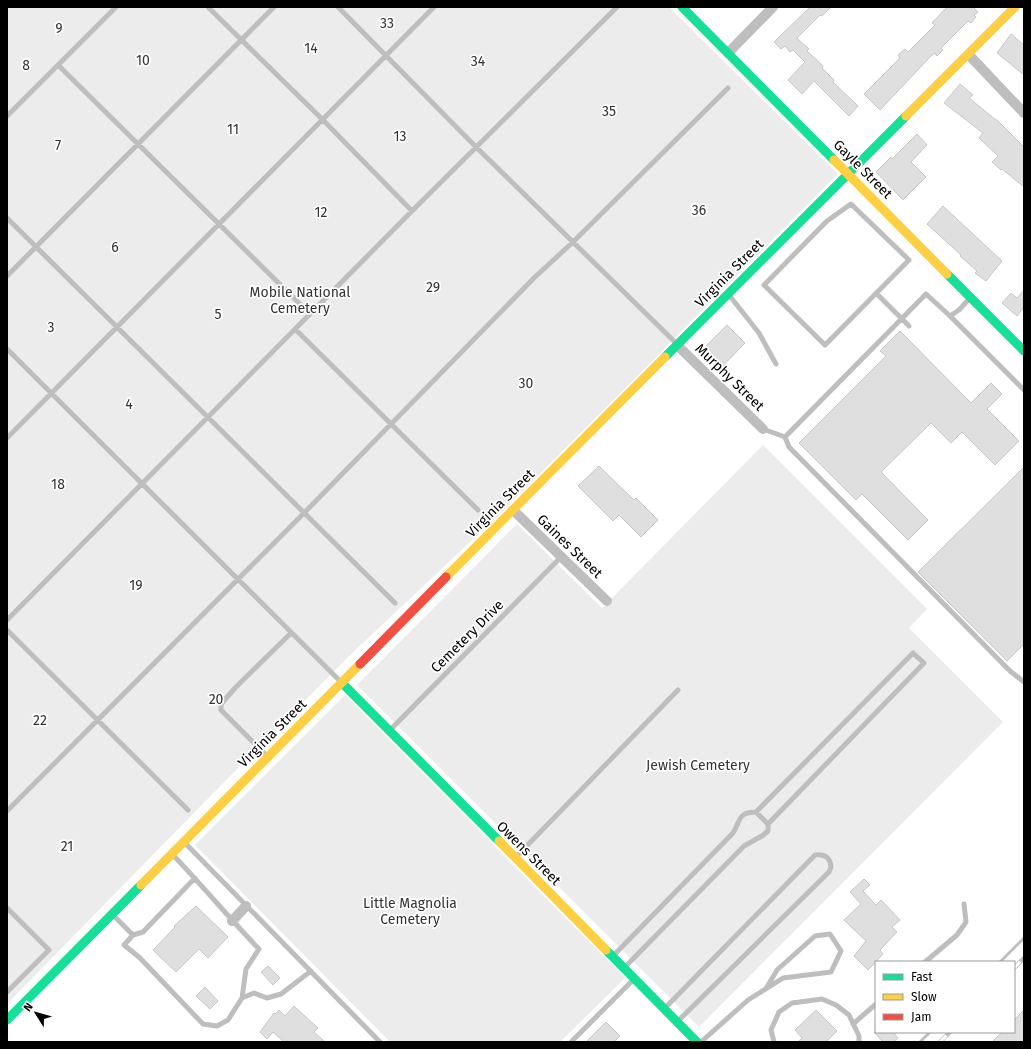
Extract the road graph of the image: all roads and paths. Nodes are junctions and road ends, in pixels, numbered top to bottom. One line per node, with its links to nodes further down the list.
1 (116, 7): 14 (lane)
2 (208, 7): 10 (lane)
3 (274, 7): 10 (lane)
4 (338, 7): 12 (lane)
5 (434, 7): 12 (lane)
6 (617, 7): 20 (lane)
7 (682, 7): 11 (street, Gayle Street)
8 (773, 7): 11 (street)
9 (1015, 7): 13 (street, Virginia Street)
10 (242, 40): 18 (lane); 19 (lane)
11 (728, 53): 21 (street, Gayle Street)
12 (386, 55): 18 (lane); 20 (lane)
13 (969, 55): 16 (street); 21 (street, Virginia Street)
14 (58, 65): 17 (lane); 19 (lane)
15 (728, 88): 25 (lane)
16 (1024, 113)
17 (7, 116)
18 (322, 119): 22 (lane); 24 (lane)
19 (138, 143): 24 (lane); 26 (lane)
20 (476, 147): 22 (lane); 25 (lane)
21 (848, 175): 29 (street, Virginia Street); 30 (street, Gayle Street)
22 (412, 211): 31 (lane)
23 (7, 218): 26 (lane)
24 (219, 224): 31 (lane); 35 (lane)
25 (573, 242): 37 (lane); 44 (lane)
26 (36, 247): 27 (lane); 35 (lane)
27 (7, 276)
28 (876, 293): 28 (lane); 33 (lane)
29 (728, 294): 37 (street, Virginia Street); 40 (lane)
30 (970, 298): 32 (lane); 38 (street, Gayle Street)
31 (310, 314): 36 (lane)
32 (950, 316): 33 (lane); 41 (lane)
33 (901, 319): 34 (lane); 46 (lane)
34 (909, 326)
35 (117, 327): 42 (lane); 43 (lane)
36 (295, 329): 43 (lane); 44 (lane)
37 (677, 345): 45 (street, Murphy Street); 50 (street, Virginia Street)
38 (1022, 346)
39 (7, 349): 42 (lane)
40 (776, 364)
41 (1024, 390)
42 (52, 393): 47 (lane); 48 (lane)
43 (208, 418): 48 (lane); 51 (lane)
44 (392, 424): 49 (lane); 51 (lane)
45 (763, 429): 46 (lane)
46 (785, 437): 59 (lane)
47 (7, 438)
48 (143, 484): 53 (lane); 56 (lane)
49 (478, 510)
50 (513, 510): 52 (street, Gaines Street); 60 (street, Virginia Street)
51 (304, 513): 53 (lane); 55 (lane)
52 (561, 557): 54 (street, Gaines Street); 63 (lane, Cemetery Drive)
53 (238, 580): 58 (lane); 62 (lane)
54 (607, 601)
55 (395, 604)
56 (7, 620)
57 (7, 630): 62 (lane)
58 (291, 633): 60 (lane); 64 (lane)
59 (1024, 682)
60 (342, 683): 63 (street, Owens Street); 64 (street, Virginia Street)
61 (678, 690): 71 (lane)
62 (98, 720): 65 (lane); 66 (lane)
63 (389, 731): 71 (street, Owens Street)
64 (268, 757): 69 (street, Virginia Street)
65 (188, 810)
66 (7, 812)
67 (756, 812): 68 (lane); 68 (lane); 79 (lane)
68 (768, 824): 81 (lane)
69 (185, 842): 70 (street, Virginia Street); 74 (lane)
70 (172, 854): 72 (lane); 76 (street, Virginia Street)
71 (515, 858): 79 (street, Owens Street)
72 (195, 878): 77 (lane); 78 (lane)
73 (964, 904): 80 (lane)
74 (246, 906): 77 (street); 82 (lane)
75 (7, 908): 85 (lane)
76 (112, 914): 78 (lane); 89 (street, Virginia Street)
77 (232, 921): 86 (lane)
78 (133, 935): 86 (lane)
79 (612, 956): 81 (street, Owens Street)
80 (926, 961)
81 (624, 968): 83 (street, Owens Street)
82 (310, 971): 86 (lane); 92 (lane)
83 (634, 978): 88 (street, Owens Street); 93 (lane)
84 (767, 987): 84 (lane); 95 (lane)
85 (7, 992)
86 (242, 998)
87 (875, 1005): 91 (lane)
88 (664, 1008): 90 (street, Owens Street); 90 (lane)
89 (7, 1020)
90 (677, 1022): 94 (street, Owens Street)
91 (853, 1024): 96 (lane); 97 (lane)
92 (380, 1042)
93 (571, 1042)
94 (697, 1042)
95 (701, 1042)
96 (774, 1042)
97 (859, 1042)

